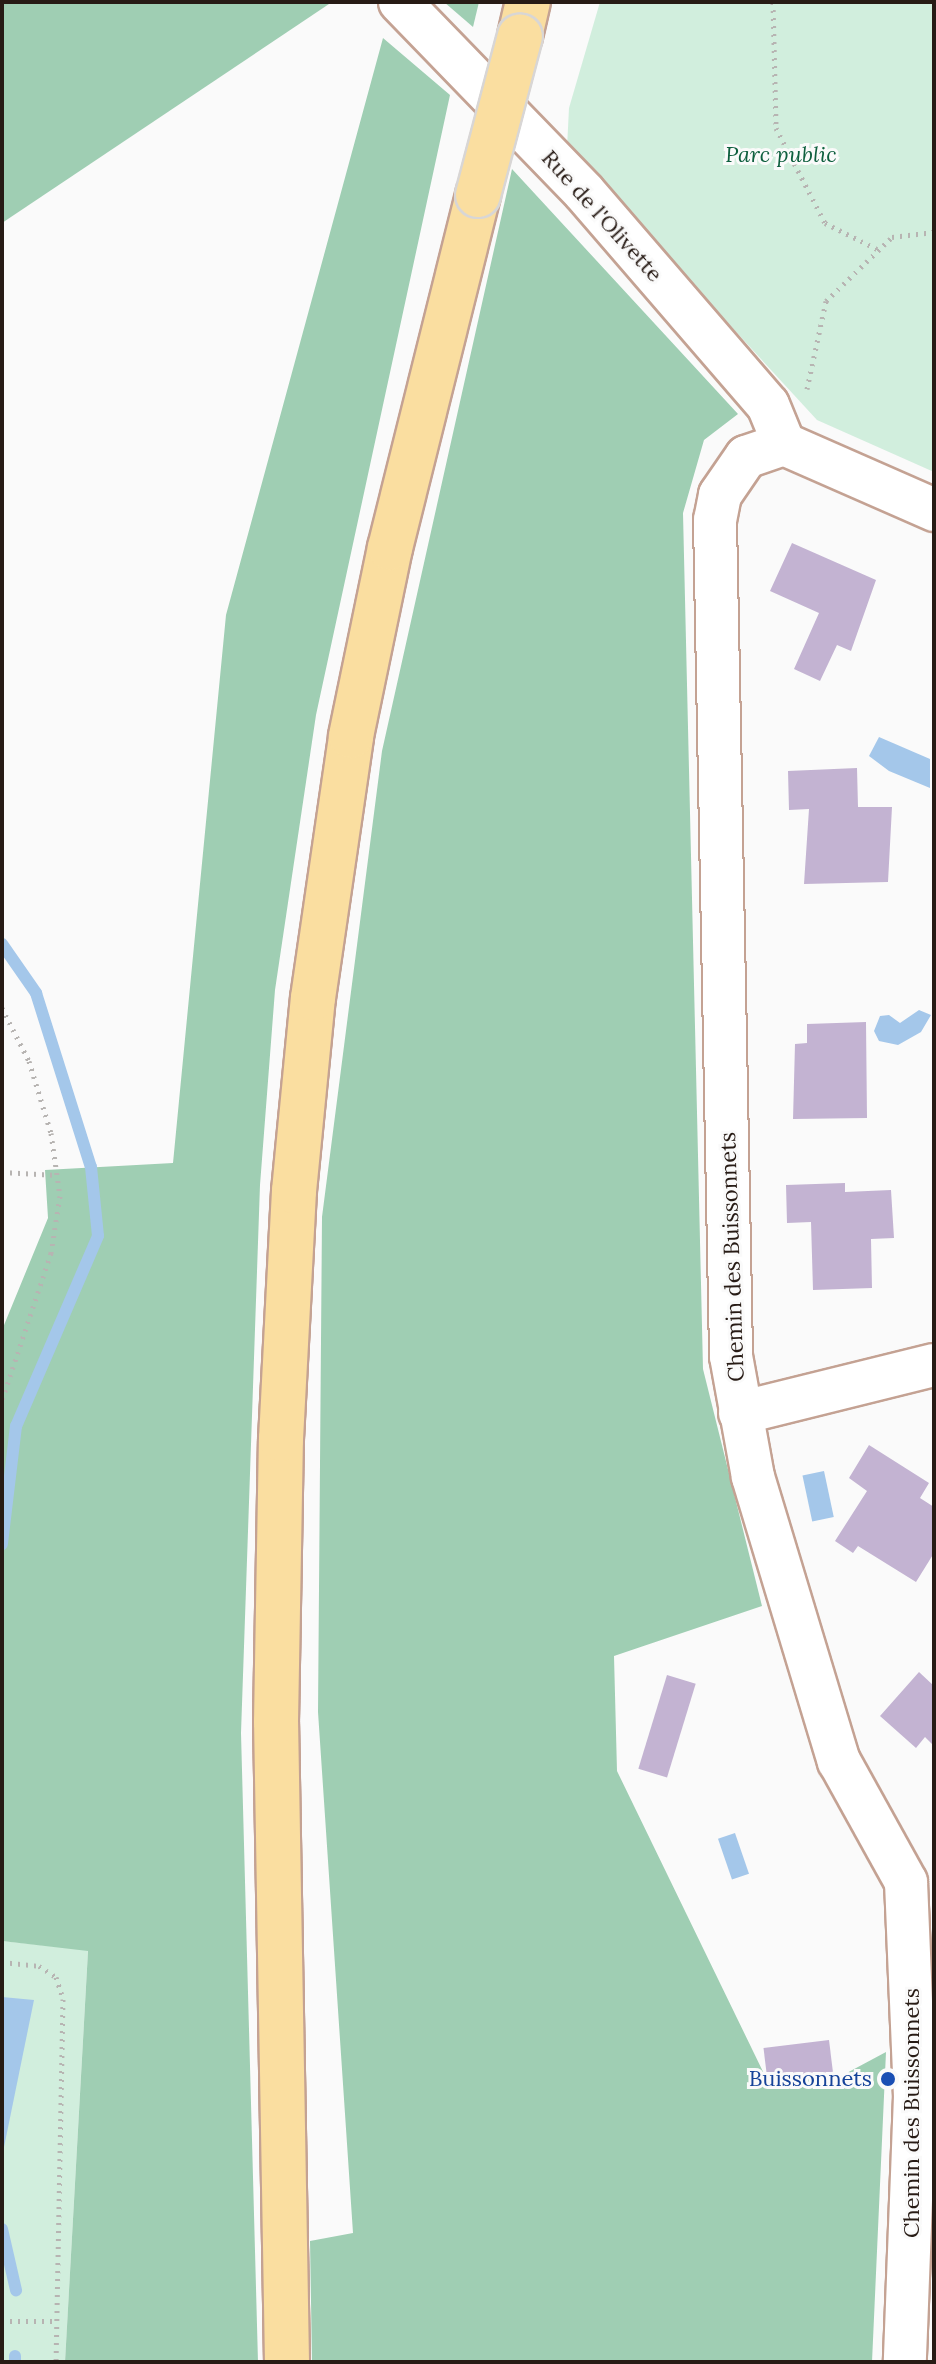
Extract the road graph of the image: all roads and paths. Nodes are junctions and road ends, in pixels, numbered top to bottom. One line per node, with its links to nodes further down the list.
1 (400, 2): 6 (street, Rue de l'Olivette)
2 (773, 2): 5 (path)
3 (524, 19): 20 (main road, bridge)
4 (934, 232): 5 (path)
5 (879, 250): 6 (path)
6 (780, 432): 7 (street); 13 (street, Chemin des Buissonnets)
7 (934, 510)
8 (2, 1008): 10 (path)
9 (2, 1172): 10 (path)
10 (57, 1175): 12 (path)
11 (934, 1365): 13 (street)
12 (2, 1400)
13 (740, 1413): 14 (street, Chemin des Buissonnets)
14 (906, 1882): 15 (street); 21 (street, Chemin des Buissonnets)
15 (934, 1912)
16 (2, 1962): 18 (path)
17 (2, 2321): 18 (path)
18 (56, 2321): 19 (path)
19 (56, 2362)
20 (287, 2362)
21 (905, 2362)

